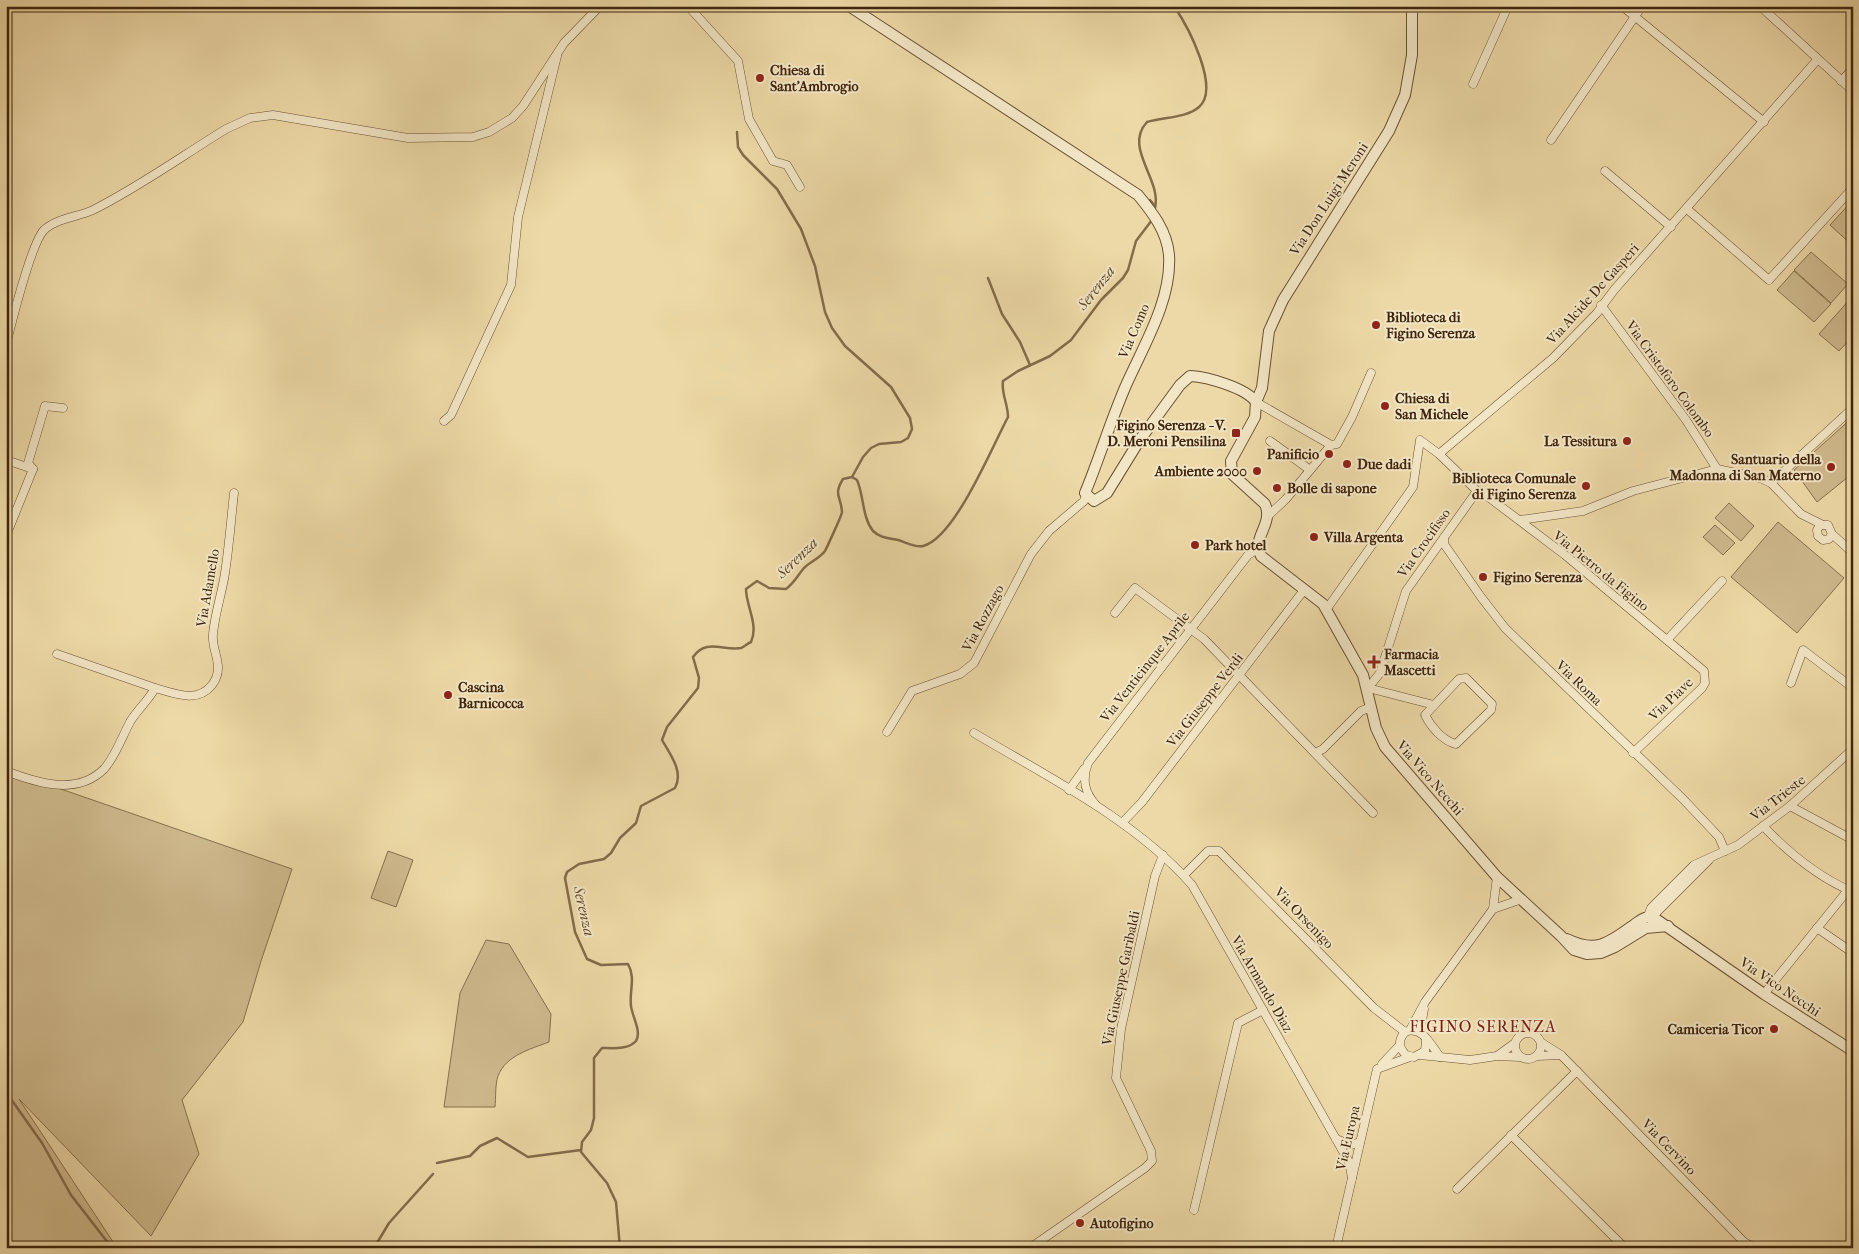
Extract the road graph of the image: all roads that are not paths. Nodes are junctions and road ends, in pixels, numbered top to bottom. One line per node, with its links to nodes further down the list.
1 (600, 6): 10 (street)
2 (688, 6): 19 (street)
3 (849, 6): 41 (street, Via Como)
4 (1412, 6): 27 (street, Via Don Luigi Meroni)
5 (1508, 6): 14 (street)
6 (1622, 6): 9 (street)
7 (1642, 6): 9 (street)
8 (1763, 7): 11 (street)
9 (1635, 16): 16 (street); 17 (street)
10 (558, 51): 24 (street); 30 (street)
11 (1818, 59): 13 (street); 16 (street, Via Alcide De Gasperi)
12 (1853, 69): 13 (street)
13 (1841, 81): 15 (street)
14 (1473, 84)
15 (1853, 91)
16 (1764, 122): 21 (street, Via Alcide De Gasperi)
17 (1551, 140)
18 (1605, 171): 22 (street)
19 (800, 187)
20 (1851, 190): 21 (street)
21 (1687, 209): 22 (street, Via Alcide De Gasperi)
22 (1671, 227): 23 (street, Via Alcide De Gasperi)
23 (1601, 305): 33 (street, Via Alcide De Gasperi); 36 (street, Via Cristoforo Colombo)
24 (10, 316): 25 (street)
25 (6, 345)
26 (1371, 373): 32 (street)
27 (1256, 402): 32 (street); 41 (street); 42 (street, Via Don Luigi Meroni)
28 (63, 408): 35 (street)
29 (1853, 408): 38 (street)
30 (444, 421)
31 (1270, 441): 37 (street)
32 (1330, 445): 37 (street)
33 (1440, 454): 39 (street); 52 (street)
34 (6, 460): 35 (street)
35 (33, 469): 45 (street)
36 (1717, 469): 38 (street); 43 (street)
37 (1310, 470): 42 (street)
38 (1771, 483): 44 (street)
39 (1476, 491): 43 (street, Via Pietro da Figino); 47 (street, Via Crocifisso)
40 (234, 493): 59 (street, Via Adamello)
41 (1086, 495): 64 (street, Via Rozzago)
42 (1269, 515): 48 (street)
43 (1520, 520): 55 (street, Via Pietro da Figino)
44 (1820, 528): 46 (street); 46 (street)
45 (6, 536)
46 (1830, 536): 49 (street)
47 (1444, 538): 60 (street, Via Crocifisso); 68 (street, Via Roma)
48 (1258, 549): 51 (street, Via Vico Necchi); 54 (street, Via Venticinque Aprile)
49 (1850, 549)
50 (1722, 581): 55 (street)
51 (1304, 590): 52 (street, Via Vico Necchi); 57 (street, Via Giuseppe Verdi)
52 (1326, 610): 60 (street, Via Vico Necchi)
53 (1115, 613): 54 (street)
54 (1191, 628): 57 (street); 69 (street, Via Venticinque Aprile)
55 (1667, 640): 68 (street, Via Piave)
56 (57, 654): 59 (street)
57 (1240, 676): 67 (street); 75 (street, Via Giuseppe Verdi)
58 (1791, 683): 61 (street)
59 (155, 688): 70 (street)
60 (1368, 688): 62 (street); 63 (street, Via Vico Necchi)
61 (1853, 688)
62 (1434, 705): 62 (street)
63 (1371, 707): 67 (street); 81 (street, Via Vico Necchi)
64 (887, 732)
65 (974, 733): 71 (street, Via Armando Diaz)
66 (1853, 749): 72 (street, Via Trieste)
67 (1315, 753): 74 (street)
68 (1632, 753): 78 (street, Via Roma)
69 (1088, 763): 71 (street, Via Venticinque Aprile); 73 (street)
70 (6, 771)
71 (1069, 790): 73 (street, Via Armando Diaz)
72 (1790, 806): 76 (street, Via Trieste); 77 (street)
73 (1100, 810): 75 (street, Via Armando Diaz)
74 (1374, 813)
75 (1122, 823): 79 (street, Via Armando Diaz)
76 (1763, 826): 78 (street, Via Trieste); 82 (street)
77 (1853, 840)
78 (1719, 854): 85 (street, Via Trieste)
79 (1163, 855): 80 (street, Via Armando Diaz); 118 (street, Via Giuseppe Garibaldi)
80 (1184, 876): 93 (street, Via Armando Diaz); 94 (street, Via Orsenigo)
81 (1497, 877): 83 (street, Via Vico Necchi); 84 (street)
82 (1850, 890): 87 (street)
83 (1522, 899): 84 (street); 88 (street, Via Vico Necchi)
84 (1493, 909): 92 (street)
85 (1650, 917): 86 (street, Via Vico Necchi); 88 (street, Via Vico Necchi); 89 (street, Via Vico Necchi)
86 (1664, 926): 89 (street, Via Vico Necchi); 91 (street, Via Vico Necchi)
87 (1817, 928): 90 (street); 91 (street)
88 (1561, 936): 89 (street, Via Vico Necchi)
89 (1625, 941)
90 (1853, 953)
91 (1764, 994): 101 (street, Via Vico Necchi)
92 (1425, 1002): 95 (street); 96 (street)
93 (1263, 1010): 112 (street, Via Armando Diaz); 116 (street)
94 (1388, 1021): 95 (street, Via Orsenigo); 100 (street)
95 (1408, 1031): 96 (street); 100 (street)
96 (1420, 1032): 97 (street)
97 (1426, 1040): 102 (street); 104 (street)
98 (1515, 1043): 99 (street, Via Cervino); 105 (street, Via Cervino); 108 (street)
99 (1542, 1043): 103 (street, Via Cervino); 106 (street)
100 (1399, 1044): 107 (street); 109 (street)
101 (1853, 1052)
102 (1420, 1055): 104 (street, Via Cervino); 107 (street)
103 (1561, 1055): 106 (street, Via Cervino); 110 (street, Via Cervino)
104 (1440, 1056): 105 (street, Via Cervino)
105 (1497, 1056): 108 (street, Via Cervino)
106 (1537, 1056): 108 (street, Via Cervino)
107 (1410, 1057): 109 (street)
108 (1520, 1057)
109 (1377, 1069): 113 (street, Via Europa)
110 (1577, 1071): 111 (street); 117 (street, Via Cervino)
111 (1511, 1135): 115 (street); 120 (street)
112 (1336, 1138): 113 (street); 114 (street, Via Armando Diaz)
113 (1360, 1142): 114 (street, Via Europa)
114 (1352, 1178): 119 (street, Via Europa)
115 (1457, 1189)
116 (1194, 1210)
117 (1746, 1245): 121 (street, Via Cervino)
118 (1030, 1248)
119 (1336, 1248)
120 (1625, 1248)
121 (1755, 1248)

